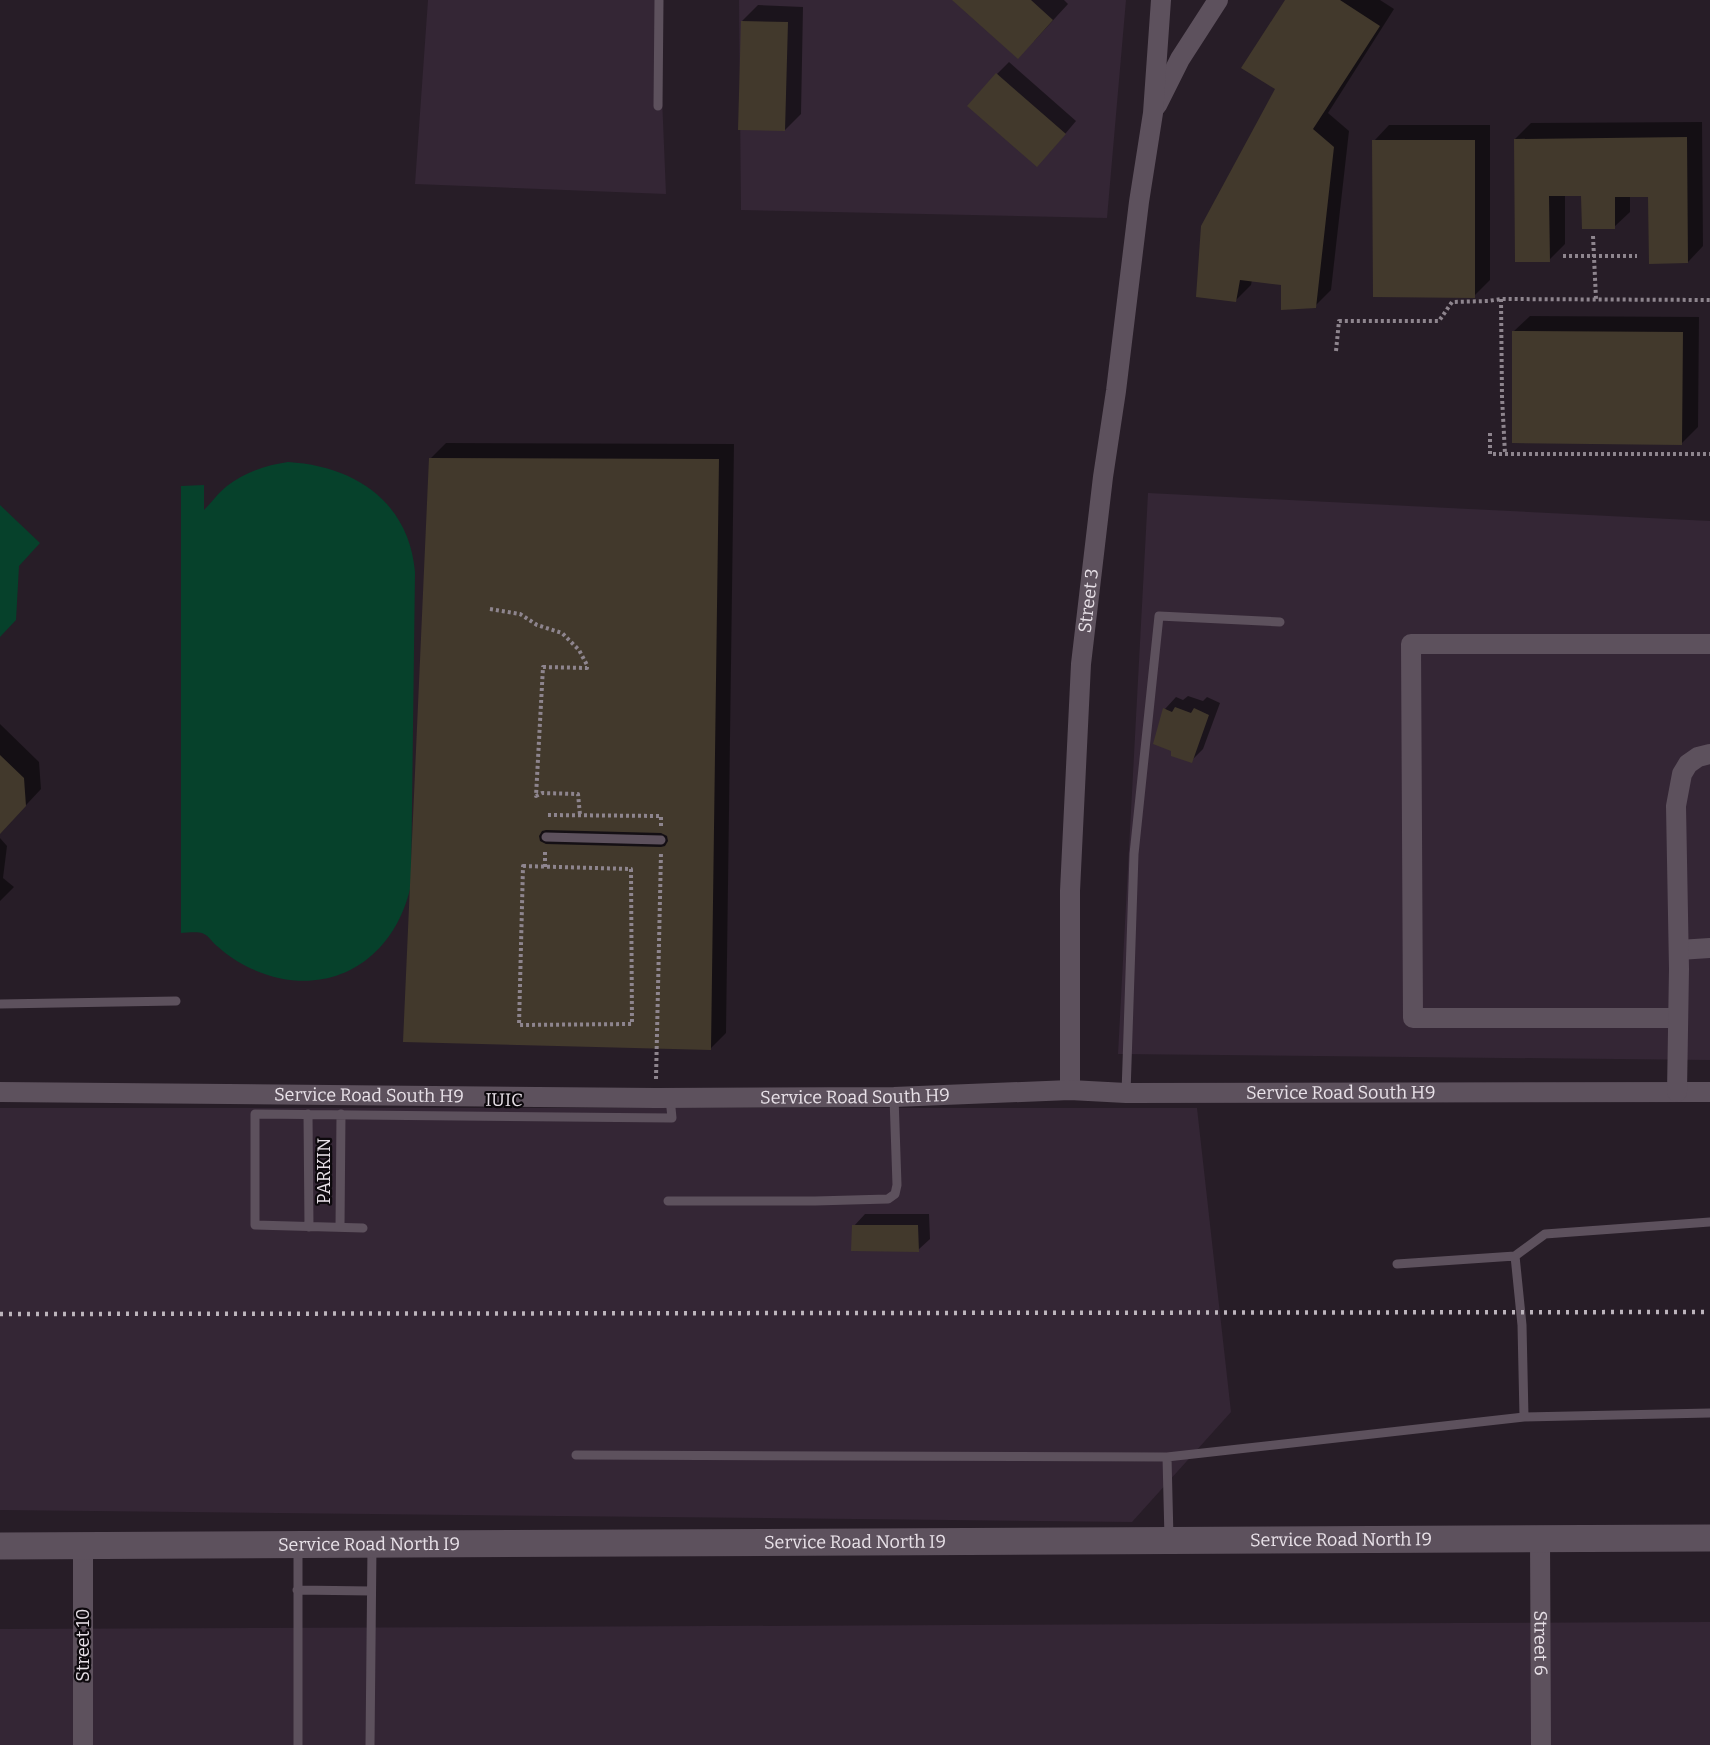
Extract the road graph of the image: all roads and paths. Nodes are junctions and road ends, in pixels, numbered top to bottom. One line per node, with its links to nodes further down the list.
1 (659, 0): 4 (lane)
2 (1161, 0): 5 (street)
3 (1218, 0): 5 (street)
4 (658, 106)
5 (1153, 113): 31 (street, Street 3)
6 (1593, 236): 8 (path)
7 (1563, 255): 8 (path)
8 (1594, 256): 9 (path); 11 (path)
9 (1638, 256)
10 (1501, 299): 11 (path); 13 (path); 15 (path)
11 (1596, 299): 12 (path)
12 (1710, 300)
13 (1336, 351)
14 (1490, 433): 15 (path)
15 (1505, 454): 16 (path)
16 (1710, 454)
17 (490, 609): 22 (path)
18 (1280, 622): 35 (lane)
19 (1710, 644): 30 (street)
20 (1710, 754): 27 (street)
21 (548, 814): 22 (path)
22 (580, 815): 24 (path)
23 (546, 837): 24 (lane)
24 (661, 840): 37 (path)
25 (631, 869): 25 (path)
26 (1710, 948): 27 (street)
27 (1678, 950): 30 (street)
28 (177, 1001): 29 (lane)
29 (0, 1004)
30 (1678, 1018): 33 (street)
31 (1071, 1090): 35 (street, Service Road South H9); 36 (street, Service Road South H9)
32 (0, 1092): 37 (street, Service Road South H9)
33 (1677, 1092): 34 (street, Service Road South H9); 35 (street, Service Road South H9)
34 (1710, 1092)
35 (1126, 1093)
36 (894, 1097): 37 (street, Service Road South H9); 40 (lane)
37 (663, 1098): 39 (lane, IUIC)
38 (304, 1114): 39 (lane, IUIC); 42 (lane); 42 (lane, IUIC)
39 (341, 1114): 43 (lane, PARKIN)
40 (668, 1201)
41 (1710, 1222): 45 (lane)
42 (309, 1227): 43 (lane)
43 (340, 1227): 44 (lane)
44 (363, 1228)
45 (1515, 1256): 46 (lane); 48 (lane)
46 (1397, 1264)
47 (1710, 1413): 48 (lane)
48 (1524, 1417): 50 (lane)
49 (576, 1455): 50 (lane)
50 (1167, 1457): 53 (lane)
51 (1710, 1538): 52 (main road, Service Road North I9)
52 (1540, 1539): 53 (main road, Service Road North I9); 63 (street, Street 6)
53 (1169, 1541): 54 (main road, Service Road North I9)
54 (372, 1544): 56 (main road, Service Road North I9); 59 (lane)
55 (83, 1545): 56 (main road, Service Road North I9); 57 (main road, Service Road North I9); 60 (street, Street 10)
56 (298, 1545): 58 (lane)
57 (0, 1546)
58 (297, 1590): 59 (lane); 61 (lane)
59 (371, 1591): 62 (lane)
60 (83, 1745)
61 (298, 1745)
62 (370, 1745)
63 (1541, 1745)

